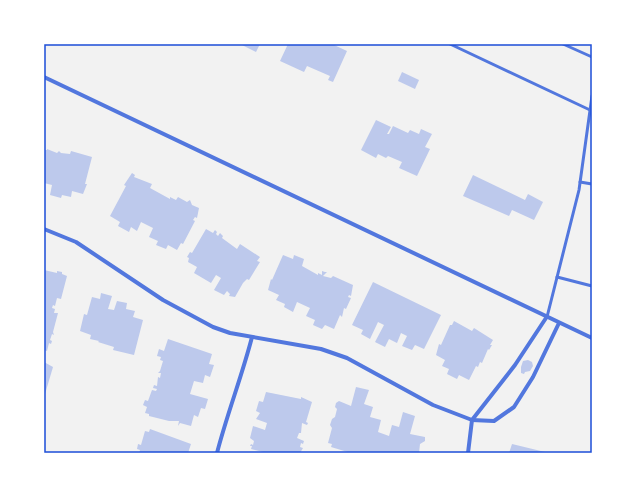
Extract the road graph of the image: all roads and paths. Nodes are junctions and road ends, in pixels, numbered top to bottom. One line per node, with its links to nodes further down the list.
1 (450, 44): 6 (lane)
2 (563, 44): 3 (lane)
3 (592, 57)
4 (44, 77): 12 (street)
5 (592, 96): 6 (lane)
6 (590, 110): 7 (lane)
7 (580, 182): 8 (lane); 10 (lane)
8 (592, 184)
9 (44, 229): 14 (street)
10 (557, 277): 11 (lane); 12 (lane)
11 (592, 286)
12 (546, 318): 13 (street); 16 (street)
13 (559, 323): 15 (street); 16 (street)
14 (252, 337): 16 (street); 17 (street)
15 (592, 338)
16 (472, 420): 18 (street)
17 (217, 453)
18 (468, 453)

